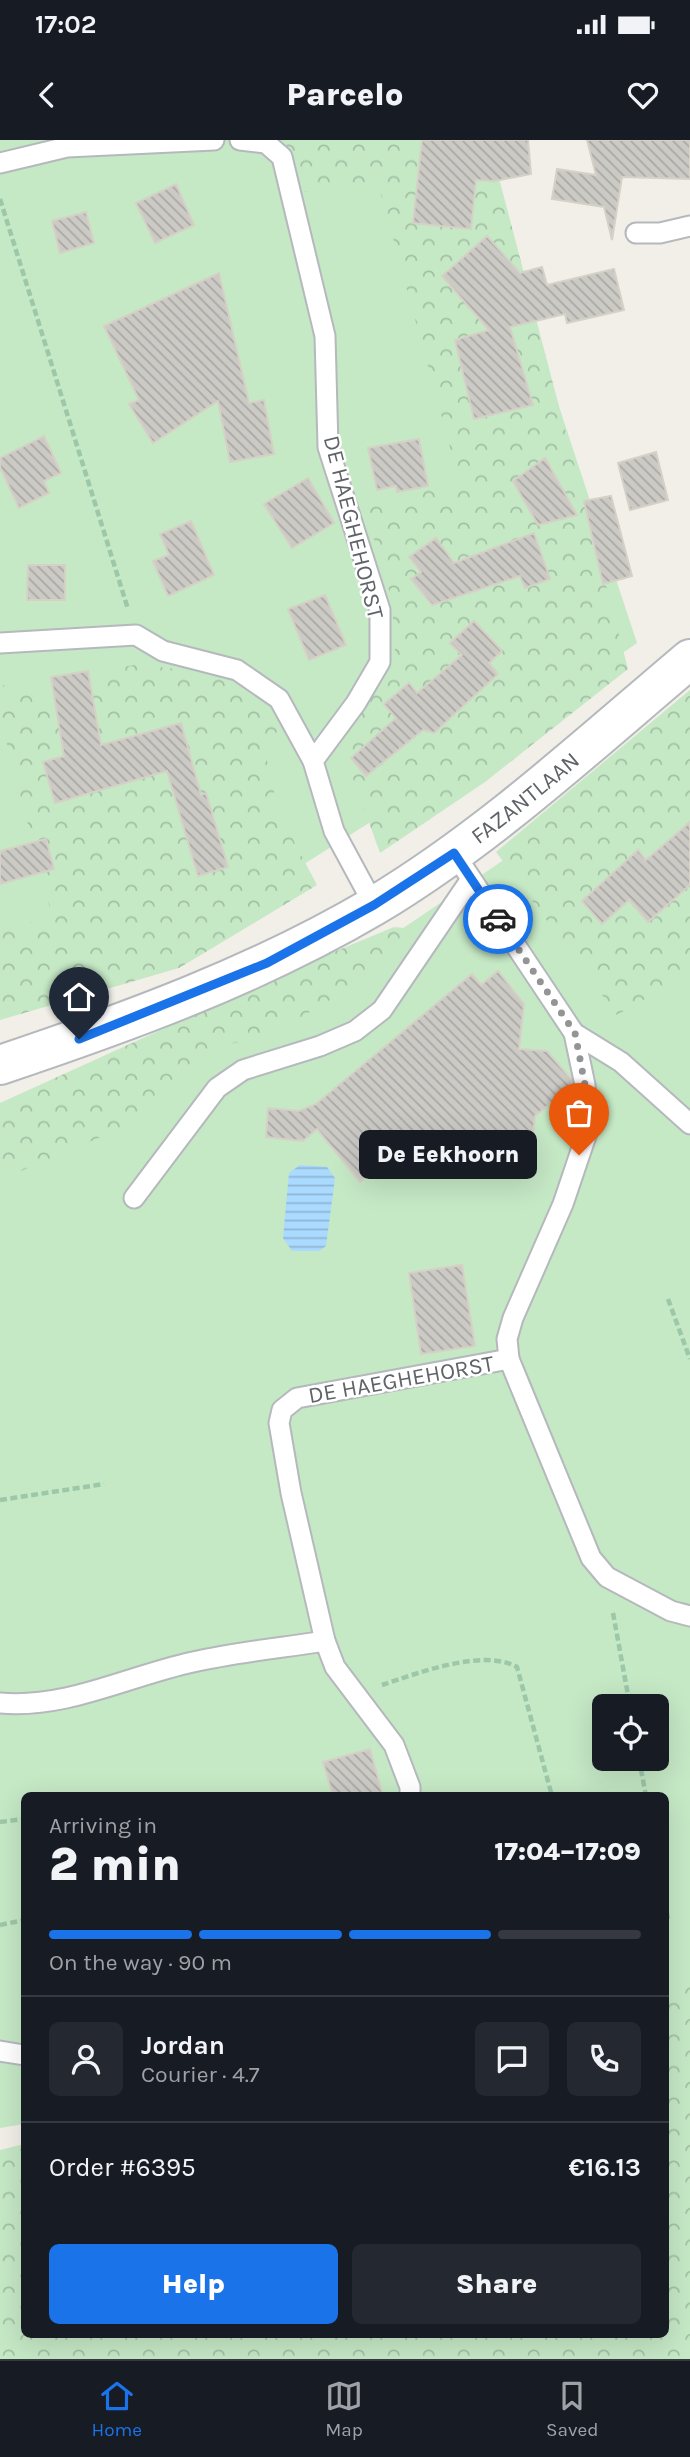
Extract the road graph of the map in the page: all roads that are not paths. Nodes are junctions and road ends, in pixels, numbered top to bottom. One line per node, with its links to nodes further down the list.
1 (214, 140): 3 (lane)
2 (240, 140): 8 (lane, DE HAEGHEHORST)
3 (0, 163)
4 (690, 226): 5 (lane)
5 (636, 233)
6 (0, 643): 8 (lane)
7 (690, 659): 9 (street, FAZANTLAAN)
8 (313, 761): 10 (lane)
9 (462, 866): 10 (street, FAZANTLAAN); 11 (lane, DE HAEGHEHORST); 14 (lane)
10 (374, 905): 12 (street, FAZANTLAAN)
11 (575, 1033): 13 (lane, DE HAEGHEHORST); 15 (lane, DE HAEGHEHORST)
12 (0, 1065)
13 (690, 1124)
14 (134, 1199)
15 (509, 1359): 16 (lane, DE HAEGHEHORST); 17 (lane, DE HAEGHEHORST)
16 (690, 1616)
17 (325, 1641): 18 (lane); 19 (lane, DE HAEGHEHORST)
18 (0, 1703)
19 (410, 1792)
20 (0, 2051): 21 (lane)
21 (21, 2054)

